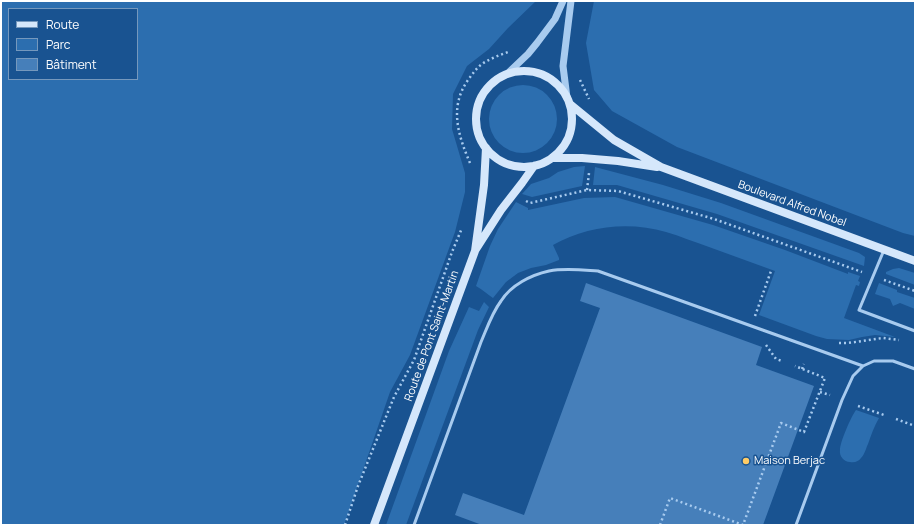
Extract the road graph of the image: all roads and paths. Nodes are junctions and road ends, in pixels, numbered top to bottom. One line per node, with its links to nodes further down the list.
1 (563, 1): 4 (street)
2 (571, 1): 7 (street)
3 (509, 51): 13 (path)
4 (507, 74): 7 (main road); 8 (main road)
5 (578, 75): 6 (path)
6 (590, 100)
7 (568, 101): 9 (main road); 12 (main road, Boulevard Alfred Nobel)
8 (486, 148): 10 (main road); 18 (main road, Route de Pont Saint-Martin)
9 (553, 158): 10 (main road); 12 (main road, Boulevard Alfred Nobel)
10 (534, 166): 18 (main road)
11 (590, 167): 14 (path)
12 (661, 167): 17 (main road, Boulevard Alfred Nobel)
13 (471, 168)
14 (587, 190): 15 (path); 21 (path)
15 (524, 200)
16 (464, 224): 40 (path)
17 (884, 250): 19 (main road, Boulevard Alfred Nobel); 21 (lane)
18 (475, 251): 41 (main road, Route de Pont Saint-Martin)
19 (915, 261)
20 (771, 271): 23 (path)
21 (873, 276): 22 (path); 24 (lane)
22 (915, 291)
23 (759, 318)
24 (915, 331)
25 (902, 340): 27 (path)
26 (765, 343): 28 (path)
27 (835, 343)
28 (782, 361)
29 (804, 364): 32 (path)
30 (795, 366): 32 (path)
31 (863, 366): 33 (lane); 42 (lane); 44 (lane)
32 (802, 369): 34 (path)
33 (915, 369)
34 (820, 392): 35 (path); 43 (path)
35 (830, 395)
36 (858, 406): 37 (path)
37 (884, 415)
38 (896, 419): 39 (path)
39 (915, 426)
40 (345, 525)
41 (374, 525)
42 (414, 525)
43 (660, 525)
44 (796, 525)

